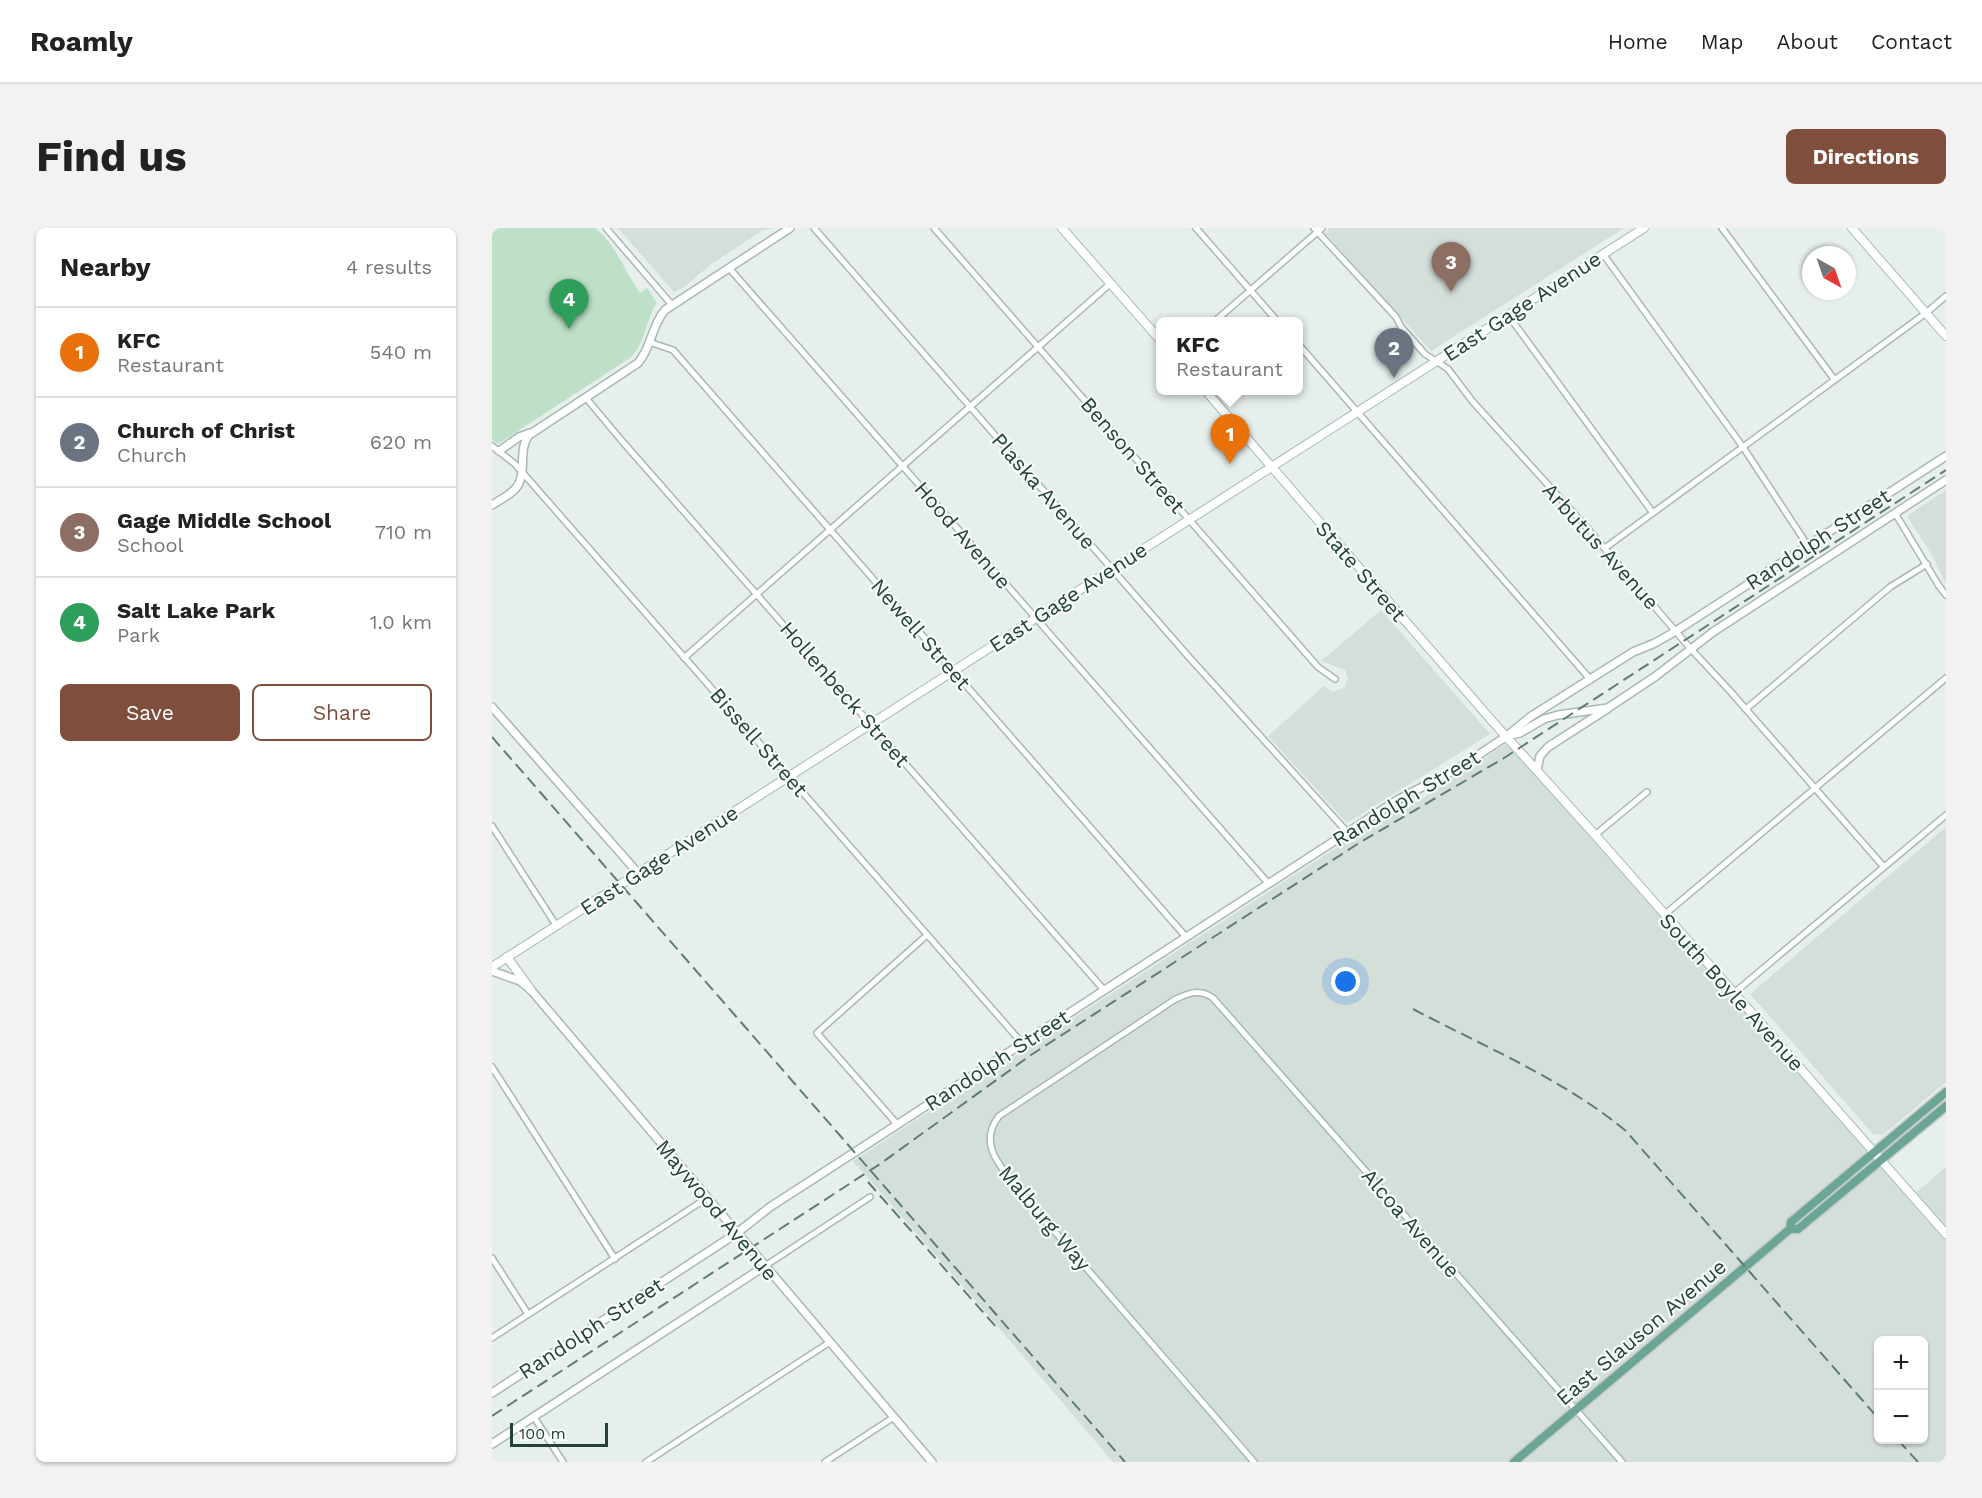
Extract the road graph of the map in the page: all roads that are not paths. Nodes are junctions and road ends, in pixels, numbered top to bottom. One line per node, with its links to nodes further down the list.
1 (606, 228): 16 (street)
2 (790, 228): 12 (street)
3 (814, 228): 30 (street, Plaska Avenue)
4 (934, 228): 24 (street, Benson Street)
5 (1062, 228): 13 (main road)
6 (1196, 228): 14 (street)
7 (1644, 228): 11 (main road, East Gage Avenue)
8 (1722, 228): 27 (street)
9 (1852, 228): 17 (main road)
10 (1318, 229): 14 (street); 26 (street, Arbutus Avenue)
11 (1603, 254): 18 (main road, East Gage Avenue); 34 (street)
12 (729, 267): 16 (street); 37 (street, Hood Avenue)
13 (1111, 283): 21 (main road); 24 (street)
14 (1250, 290): 19 (street); 20 (street)
15 (1946, 296): 17 (street)
16 (672, 305): 23 (street)
17 (1926, 313): 22 (main road); 27 (street)
18 (1508, 315): 26 (main road, East Gage Avenue); 42 (street)
19 (1219, 317)
20 (1274, 317)
21 (1156, 335)
22 (1946, 336)
23 (649, 342): 29 (street); 45 (street, Newell Street)
24 (1038, 348): 30 (street); 44 (street, Benson Street)
25 (1303, 350): 31 (street)
26 (1437, 361): 31 (main road, East Gage Avenue); 47 (street, Arbutus Avenue)
27 (1834, 379): 34 (street)
28 (1208, 395): 38 (main road, State Street)
29 (586, 398): 32 (street); 50 (street, Hollenbeck Street)
30 (970, 407): 37 (street); 49 (street, Plaska Avenue)
31 (1357, 412): 38 (main road, East Gage Avenue); 59 (street)
32 (532, 432): 35 (street); 39 (street)
33 (492, 446): 35 (street, Bissell Street)
34 (1743, 447): 42 (street); 46 (street)
35 (499, 451): 39 (street, Bissell Street)
36 (1946, 456): 46 (street, Randolph Street)
37 (903, 466): 45 (street); 52 (street, Hood Avenue)
38 (1271, 467): 44 (main road, East Gage Avenue); 64 (main road, State Street)
39 (521, 471): 41 (street); 55 (street, Bissell Street)
40 (1946, 480): 43 (street, Randolph Street)
41 (492, 505)
42 (1653, 513): 47 (street)
43 (1895, 513): 48 (street); 54 (street, Randolph Street)
44 (1189, 519): 49 (main road, East Gage Avenue); 58 (street, Benson Street)
45 (830, 530): 50 (street); 56 (street, Newell Street)
46 (1808, 546): 53 (street, Randolph Street)
47 (1605, 548): 53 (street, Arbutus Avenue)
48 (1927, 564): 51 (street); 62 (street)
49 (1112, 569): 52 (main road, East Gage Avenue); 72 (street, Plaska Avenue)
50 (757, 594): 55 (street); 63 (street, Hollenbeck Street)
51 (1946, 595)
52 (1036, 618): 56 (main road, East Gage Avenue); 76 (street, Hood Avenue)
53 (1676, 631): 54 (street, Arbutus Avenue); 59 (street, Randolph Street)
54 (1690, 648): 61 (street, Randolph Street); 62 (street, Arbutus Avenue)
55 (684, 658): 67 (street, Bissell Street)
56 (954, 671): 63 (main road, East Gage Avenue); 80 (street, Newell Street)
57 (1946, 678): 68 (street)
58 (1335, 679)
59 (1590, 679): 64 (street, Randolph Street)
60 (492, 707): 75 (street)
61 (1608, 708): 64 (street, Randolph Street); 66 (street)
62 (1746, 709): 68 (street, Arbutus Avenue)
63 (871, 724): 67 (main road, East Gage Avenue); 84 (street, Hollenbeck Street)
64 (1507, 736): 65 (main road, State Street); 72 (street, Randolph Street)
65 (1518, 749): 66 (main road, South Boyle Avenue)
66 (1537, 770): 73 (main road, South Boyle Avenue)
67 (789, 777): 75 (main road, East Gage Avenue); 79 (street, Bissell Street)
68 (1814, 787): 74 (street, Arbutus Avenue); 77 (street)
69 (1647, 792): 73 (street)
70 (1946, 815): 74 (street)
71 (492, 826): 78 (street)
72 (1348, 833): 76 (street, Randolph Street)
73 (1595, 835): 77 (main road, South Boyle Avenue)
74 (1884, 867): 86 (street)
75 (638, 873): 78 (main road, East Gage Avenue)
76 (1268, 883): 80 (street, Randolph Street)
77 (1664, 915): 86 (main road, South Boyle Avenue)
78 (556, 925): 81 (main road, East Gage Avenue)
79 (927, 935): 87 (street, Bissell Street); 91 (street)
80 (1186, 937): 84 (street, Randolph Street)
81 (507, 957): 82 (main road, East Gage Avenue); 83 (main road)
82 (492, 969): 83 (street, Maywood Avenue)
83 (531, 990): 95 (street, Maywood Avenue)
84 (1104, 990): 87 (street, Randolph Street)
85 (1196, 992): 106 (street, Alcoa Avenue); 114 (street, Malburg Way)
86 (1734, 993): 92 (main road, South Boyle Avenue)
87 (1022, 1043): 91 (street, Randolph Street)
88 (492, 1066): 100 (street)
89 (1946, 1092): 92 (main road, East Slauson Avenue)
90 (1946, 1106): 93 (main road, East Slauson Avenue)
91 (897, 1124): 97 (street, Randolph Street)
92 (1874, 1152): 93 (main road, South Boyle Avenue); 96 (main road, East Slauson Avenue)
93 (1881, 1160): 96 (main road, East Slauson Avenue); 98 (main road, South Boyle Avenue)
94 (870, 1197): 101 (street, Randolph Street)
95 (707, 1198): 97 (street, Maywood Avenue); 100 (street)
96 (1790, 1230): 106 (main road, East Slauson Avenue)
97 (737, 1233): 101 (street, Maywood Avenue); 105 (street, Randolph Street)
98 (1946, 1234)
99 (492, 1258): 102 (street)
100 (615, 1258): 102 (street)
101 (765, 1266): 104 (street, Maywood Avenue); 107 (street, Randolph Street)
102 (528, 1314): 103 (street)
103 (492, 1338)
104 (830, 1342): 108 (street, Maywood Avenue); 111 (street)
105 (492, 1393)
106 (1576, 1410): 115 (main road, East Slauson Avenue); 116 (street, Alcoa Avenue)
107 (534, 1417): 109 (street, Randolph Street); 110 (street)
108 (894, 1417): 112 (street); 113 (street, Maywood Avenue)
109 (492, 1444)
110 (563, 1462)
111 (646, 1462)
112 (825, 1462)
113 (932, 1462)
114 (1254, 1462)
115 (1514, 1462)
116 (1622, 1462)

